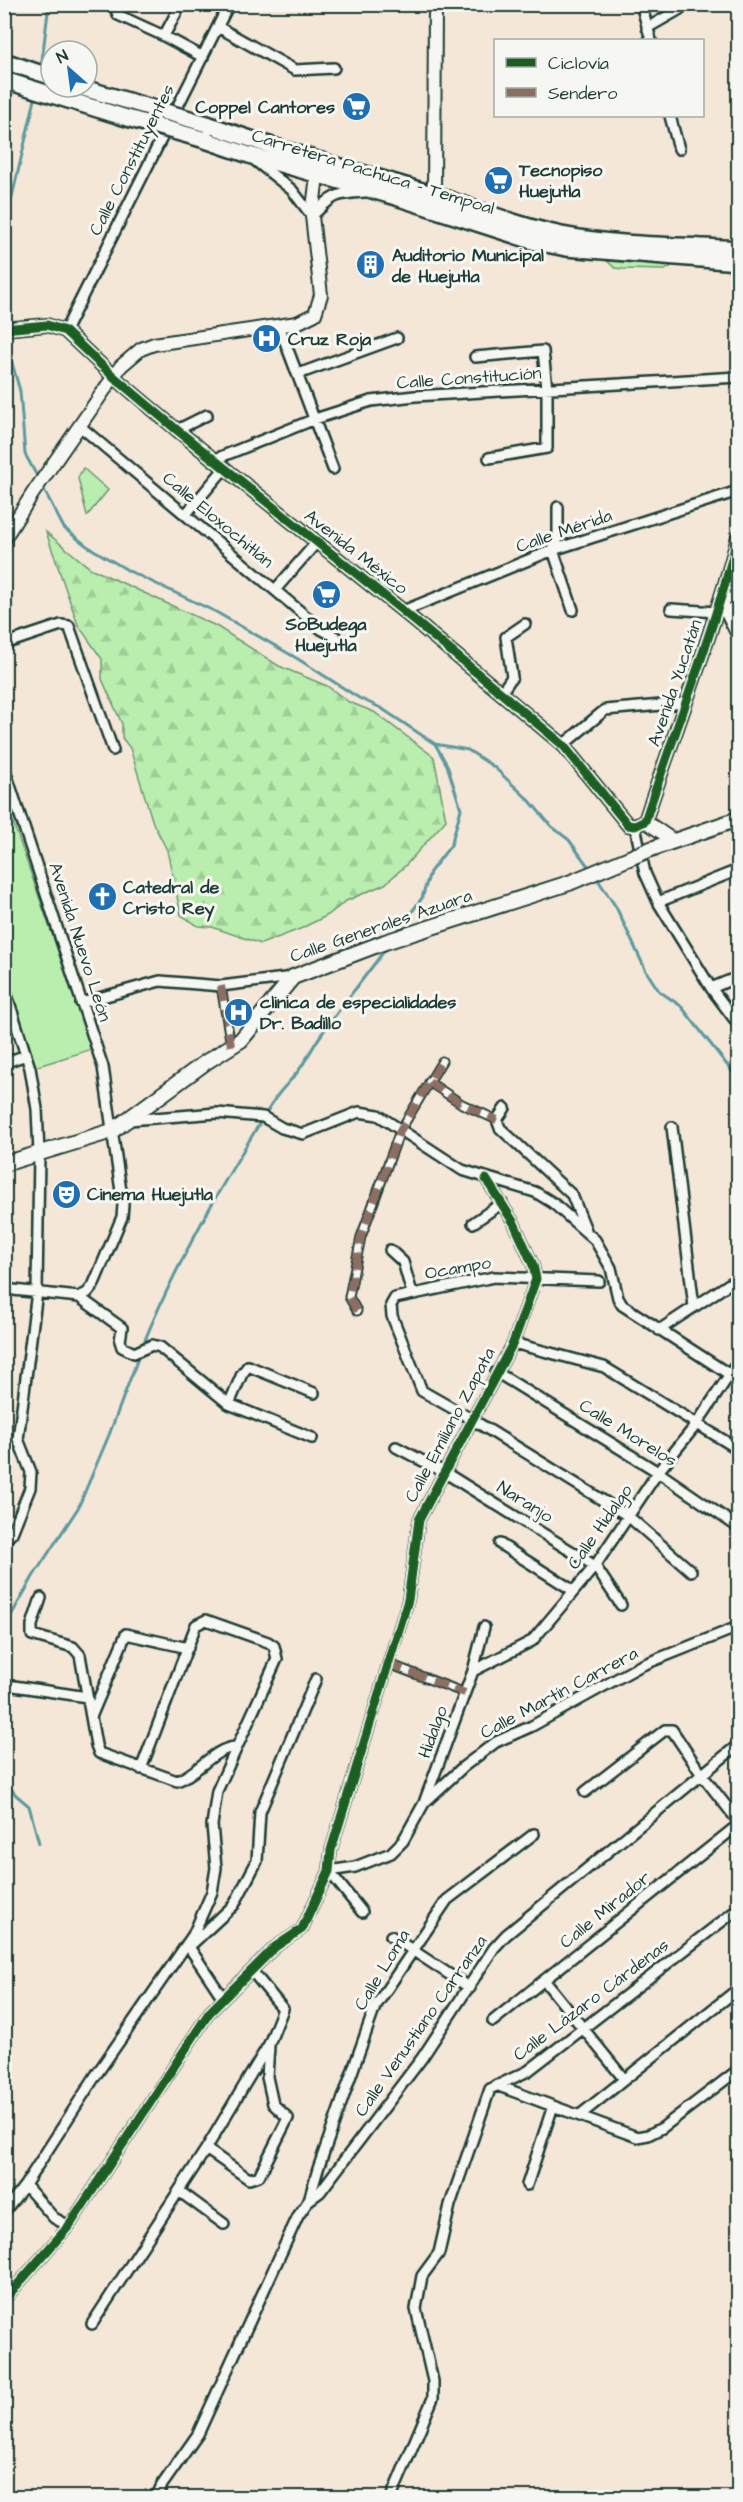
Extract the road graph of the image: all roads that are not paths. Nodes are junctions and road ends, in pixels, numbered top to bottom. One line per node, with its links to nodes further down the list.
1 (181, 4): 9 (street)
2 (229, 4): 7 (street, Calle Constituyentes)
3 (435, 4): 24 (street)
4 (642, 4): 8 (street)
5 (689, 4): 8 (street)
6 (115, 7): 9 (street)
7 (218, 27): 11 (street, Calle Constituyentes); 13 (street)
8 (647, 28): 10 (street)
9 (164, 36): 11 (street)
10 (651, 39)
11 (203, 57): 30 (street, Calle Constituyentes)
12 (9, 63): 14 (main road)
13 (334, 68)
14 (39, 73)
15 (4, 80): 17 (main road, Carretera Pachuca - Tempoal, bridge)
16 (99, 96): 17 (main road, Carretera Pachuca - Tempoal, bridge)
17 (124, 109): 19 (main road, Carretera Pachuca - Tempoal, bridge)
18 (670, 117): 20 (street)
19 (204, 132): 21 (main road, Carretera Pachuca - Tempoal); 22 (main road, Carretera Pachuca - Tempoal)
20 (678, 149)
21 (249, 155): 22 (main road, Carretera Pachuca - Tempoal); 25 (street)
22 (318, 168): 23 (main road, Carretera Pachuca - Tempoal); 24 (main road, Carretera Pachuca - Tempoal); 25 (street)
23 (374, 192): 25 (street); 27 (main road, Carretera Pachuca - Tempoal)
24 (434, 195): 26 (main road, Carretera Pachuca - Tempoal)
25 (312, 216): 28 (street)
26 (738, 249)
27 (738, 262)
28 (279, 326): 33 (street); 34 (street)
29 (4, 329): 30 (street, Avenida México)
30 (65, 331): 34 (street, Avenida México)
31 (397, 338): 33 (street)
32 (475, 357): 36 (street)
33 (298, 374): 38 (street)
34 (114, 377): 39 (street); 40 (street, Avenida México)
35 (738, 377): 36 (street, Calle Constitución)
36 (547, 389): 38 (street, Calle Constitución); 41 (street)
37 (207, 415): 40 (street)
38 (315, 418): 42 (street, Calle Constitución); 44 (street)
39 (81, 427): 47 (street, Calle Eloxochitlán); 49 (street)
40 (177, 430): 42 (street, Avenida México)
41 (489, 458)
42 (213, 460): 43 (street, Avenida México)
43 (224, 469): 47 (street); 50 (street, Avenida México)
44 (333, 469)
45 (738, 491): 51 (street, Calle Mérida)
46 (558, 507): 51 (street)
47 (186, 514): 52 (street, Calle Eloxochitlán)
48 (738, 537): 54 (street, Avenida Yucatán)
49 (4, 539)
50 (316, 543): 52 (street); 57 (street, Avenida México)
51 (553, 550): 56 (street); 57 (street, Calle Mérida)
52 (275, 590): 60 (street, Calle Eloxochitlán)
53 (738, 600): 54 (street)
54 (720, 603): 55 (street); 59 (street); 63 (street, Avenida Yucatán)
55 (670, 609)
56 (573, 610)
57 (403, 611): 62 (street, Avenida México)
58 (525, 624): 62 (street)
59 (738, 634)
60 (336, 637)
61 (4, 644): 65 (street)
62 (501, 693): 64 (street, Avenida México)
63 (684, 703): 64 (street); 68 (street, Avenida Yucatán)
64 (563, 745): 68 (street, Avenida México)
65 (113, 750)
66 (4, 767): 77 (street, Avenida Nuevo León)
67 (738, 819): 69 (main road, Calle Generales Azuara)
68 (636, 824): 69 (street, Avenida México); 71 (street)
69 (674, 841): 72 (main road, Calle Generales Azuara, bridge)
70 (738, 870): 71 (street)
71 (658, 902): 76 (street)
72 (293, 977): 75 (street, Calle Generales Azuara); 79 (main road)
73 (738, 977): 76 (street)
74 (4, 986): 80 (street)
75 (221, 986): 77 (street, Calle Generales Azuara); 79 (street)
76 (711, 988): 78 (street)
77 (81, 1003): 88 (street, Avenida Nuevo León)
78 (738, 1024)
79 (231, 1046): 85 (main road)
80 (26, 1055): 82 (street); 90 (street)
81 (442, 1061): 83 (street)
82 (4, 1063)
83 (429, 1082): 86 (street); 89 (street)
84 (505, 1108): 86 (street)
85 (128, 1120): 88 (main road); 89 (street)
86 (497, 1120): 95 (street)
87 (672, 1127): 104 (street)
88 (112, 1131): 90 (main road); 103 (street)
89 (400, 1131): 92 (street); 105 (street)
90 (39, 1153): 91 (main road); 101 (street)
91 (4, 1164)
92 (486, 1179): 93 (street); 95 (street)
93 (502, 1203): 94 (street); 98 (street)
94 (473, 1223)
95 (587, 1232): 106 (street)
96 (390, 1251): 102 (street)
97 (738, 1278): 104 (street)
98 (536, 1279): 99 (street, Ocampo); 102 (street, Ocampo); 107 (street, Calle Emiliano Zapata)
99 (599, 1281)
100 (4, 1289): 101 (street)
101 (37, 1292): 103 (street); 122 (street)
102 (412, 1293): 113 (street, Ocampo)
103 (83, 1295): 112 (street)
104 (694, 1307): 106 (street)
105 (357, 1311)
106 (659, 1330): 110 (street)
107 (513, 1343): 109 (street, Calle Emiliano Zapata); 114 (street)
108 (738, 1362): 110 (street, Calle Hidalgo)
109 (496, 1372): 113 (street, Calle Emiliano Zapata); 119 (street, Calle Morelos)
110 (735, 1378): 114 (street, Calle Hidalgo)
111 (314, 1393): 112 (street)
112 (229, 1404): 115 (street)
113 (473, 1420): 118 (street, Calle Emiliano Zapata); 120 (street)
114 (696, 1425): 117 (street); 119 (street, Calle Hidalgo)
115 (312, 1438)
116 (396, 1447): 118 (street, Naranjo)
117 (738, 1449)
118 (444, 1472): 124 (street, Naranjo); 132 (street, Calle Emiliano Zapata)
119 (658, 1472): 120 (street, Calle Hidalgo); 121 (street, Calle Morelos)
120 (628, 1516): 124 (street, Calle Hidalgo); 125 (street)
121 (738, 1527)
122 (4, 1541)
123 (500, 1544): 126 (street)
124 (595, 1566): 126 (street, Calle Hidalgo); 128 (street, Naranjo)
125 (691, 1571)
126 (574, 1591): 133 (street, Calle Hidalgo)
127 (41, 1598): 137 (street)
128 (621, 1605)
129 (484, 1627): 133 (street, Hidalgo)
130 (738, 1627): 144 (street, Calle Martín Carrera)
131 (188, 1648): 138 (street); 140 (street); 141 (street)
132 (389, 1664): 136 (street); 147 (street, Calle Emiliano Zapata)
133 (473, 1671): 136 (street, Hidalgo)
134 (316, 1679): 151 (street)
135 (14, 1686): 137 (street)
136 (465, 1693): 144 (street, Hidalgo)
137 (87, 1697): 138 (street)
138 (91, 1718): 141 (street)
139 (738, 1745): 142 (street, Calle Venustiano Carranza)
140 (236, 1747): 141 (street); 151 (street)
141 (141, 1769)
142 (702, 1775): 143 (street); 145 (street); 155 (street, Calle Venustiano Carranza)
143 (585, 1792)
144 (424, 1803): 147 (street, Calle Martín Carrera)
145 (738, 1823): 154 (street, Calle Mirador)
146 (534, 1834): 152 (street, Calle Loma)
147 (329, 1871): 149 (street); 153 (street, Calle Emiliano Zapata)
148 (738, 1909): 159 (street, Calle Lázaro Cárdenas)
149 (362, 1912)
150 (391, 1936): 152 (street)
151 (187, 1944): 157 (street); 167 (street)
152 (412, 1950): 155 (street); 170 (street, Calle Loma)
153 (252, 1971): 157 (street, Calle Emiliano Zapata); 160 (street)
154 (544, 1980): 158 (street, Calle Mirador); 159 (street)
155 (470, 1988): 170 (street, Calle Venustiano Carranza)
156 (738, 1989): 162 (street)
157 (223, 1998): 173 (street, Calle Emiliano Zapata)
158 (492, 2021)
159 (583, 2030): 162 (street); 163 (street, Calle Lázaro Cárdenas)
160 (269, 2044): 166 (street); 166 (street)
161 (738, 2070): 165 (street)
162 (624, 2079): 165 (street)
163 (496, 2085): 164 (street); 177 (street)
164 (553, 2106): 165 (street); 168 (street)
165 (580, 2115)
166 (206, 2149): 169 (street)
167 (25, 2185): 171 (street); 173 (street)
168 (527, 2185)
169 (179, 2191): 172 (street); 175 (street)
170 (309, 2200): 176 (street)
171 (4, 2212)
172 (224, 2224)
173 (69, 2226): 174 (street, Calle Emiliano Zapata)
174 (4, 2300)
175 (93, 2324)
176 (156, 2498)
177 (391, 2498)

